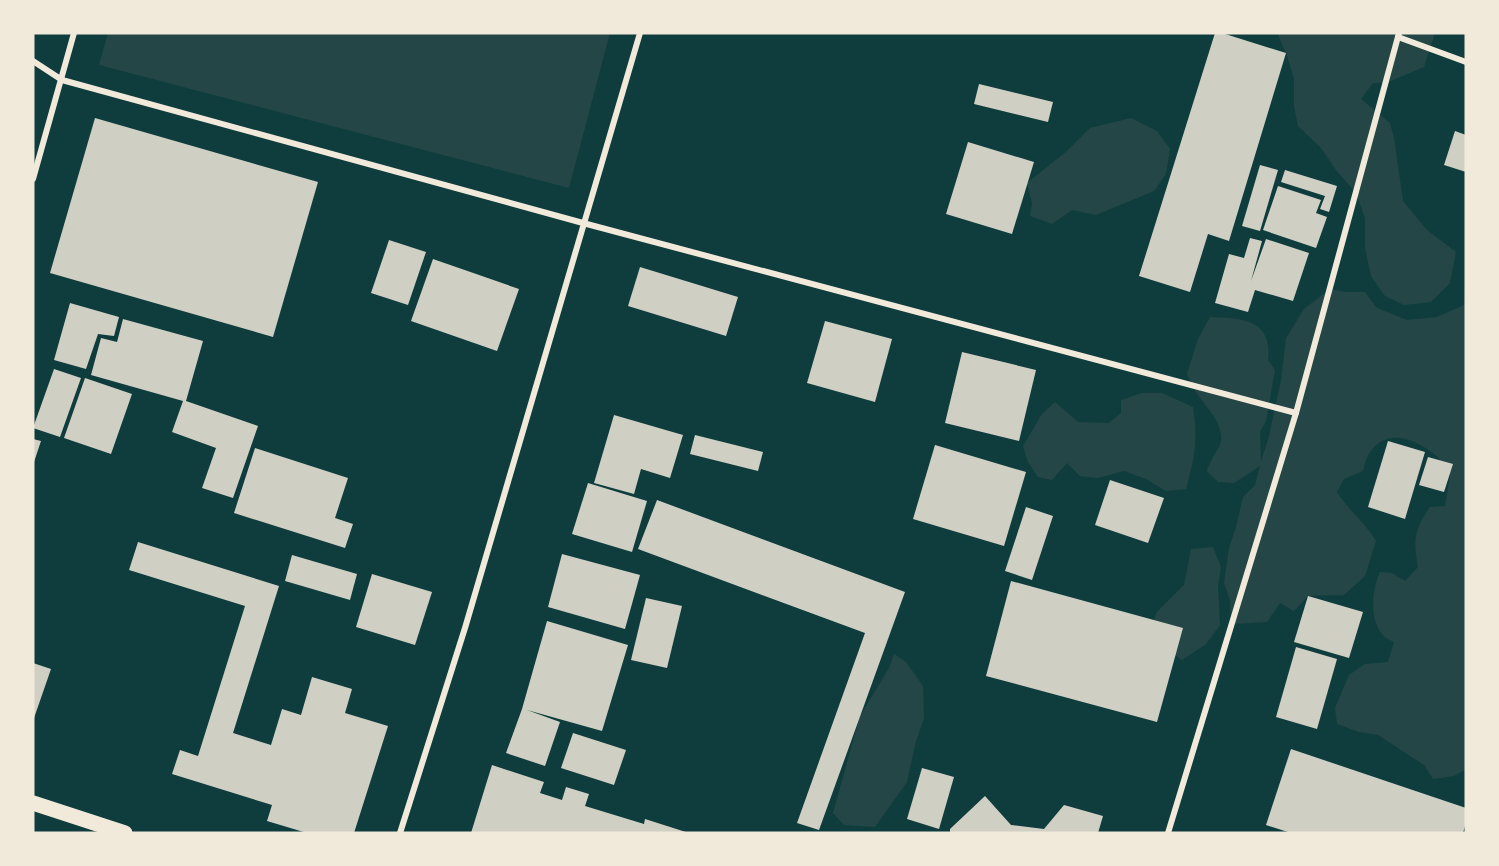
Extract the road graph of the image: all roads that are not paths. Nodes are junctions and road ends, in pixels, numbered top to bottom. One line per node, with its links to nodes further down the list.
1 (75, 33): 6 (street)
2 (640, 33): 8 (street)
3 (1399, 35): 5 (street); 9 (street)
4 (33, 61): 6 (street)
5 (1466, 62)
6 (62, 80): 7 (street); 8 (street)
7 (33, 179)
8 (583, 223): 9 (street); 12 (street)
9 (1296, 413): 13 (street)
10 (33, 803): 11 (main road)
11 (125, 833)
12 (400, 833)
13 (1168, 833)

